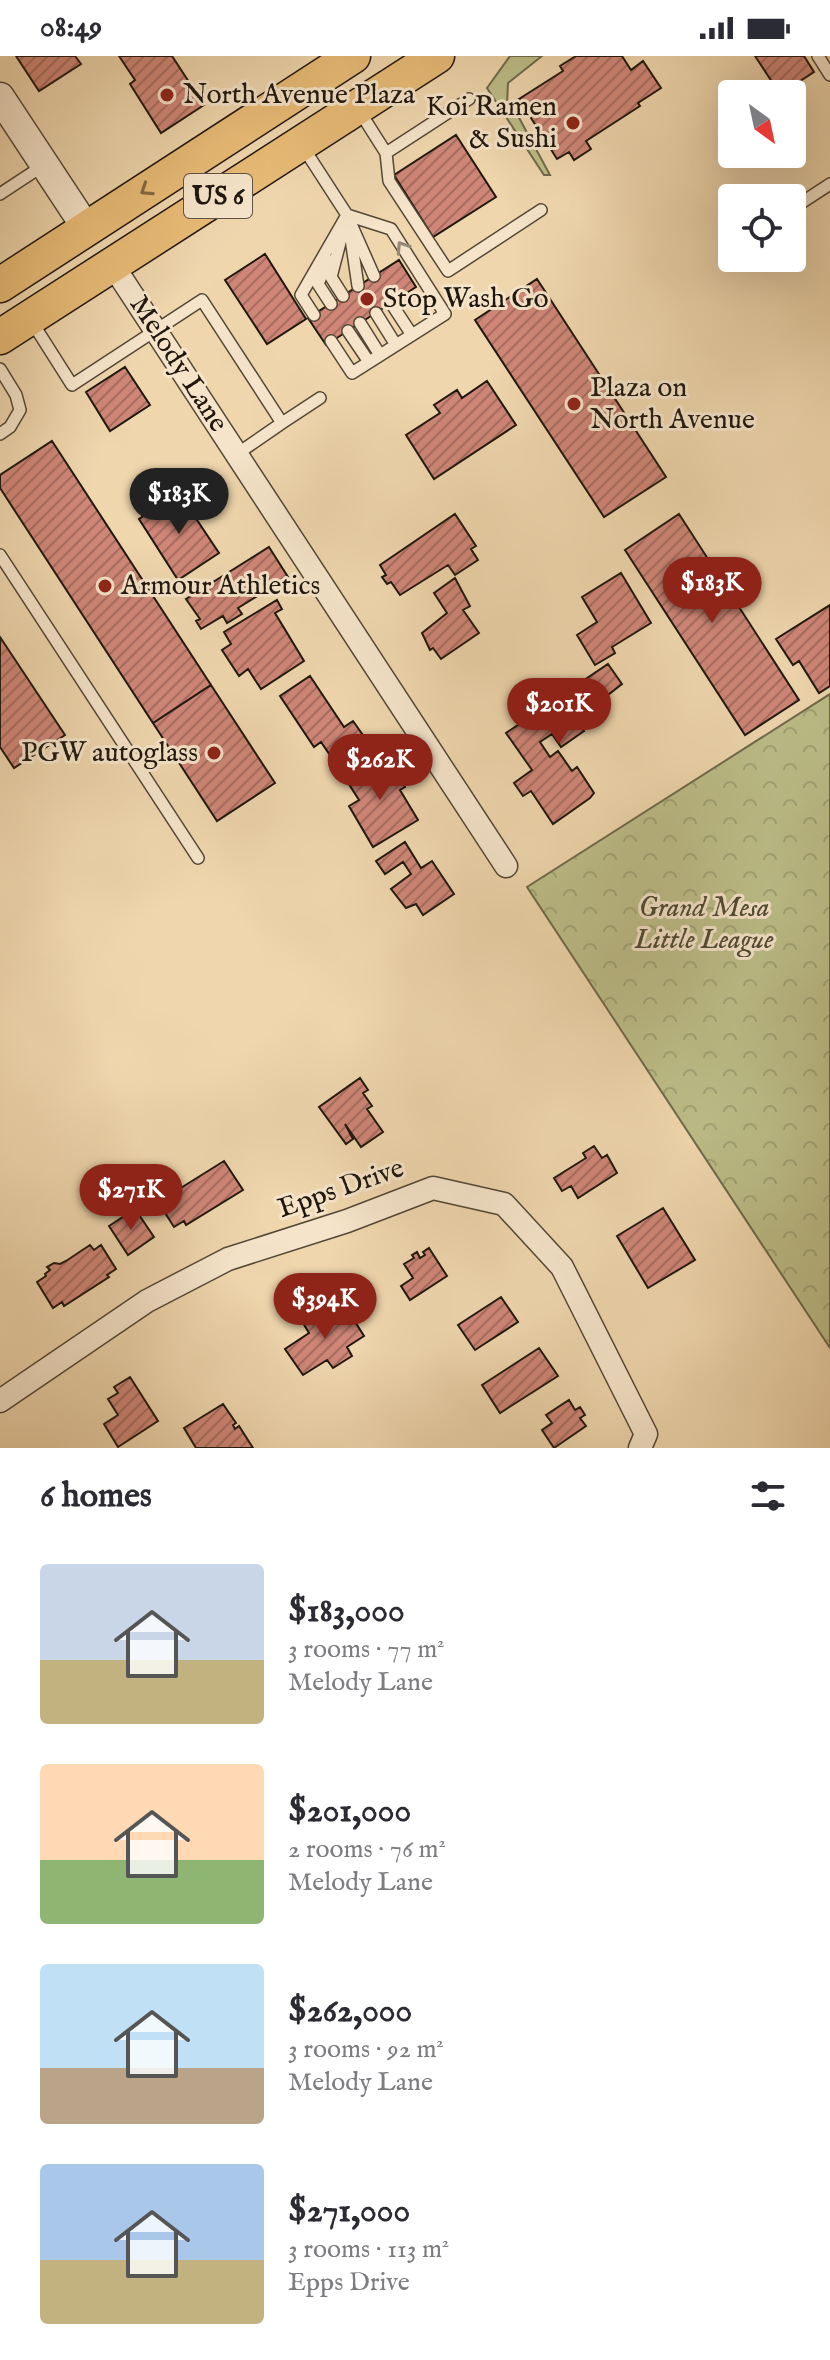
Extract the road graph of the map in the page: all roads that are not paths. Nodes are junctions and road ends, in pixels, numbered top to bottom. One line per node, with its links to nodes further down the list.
1 (353, 56): 8 (main road, US 6)
2 (437, 56): 7 (main road, US 6)
3 (818, 56): 4 (lane)
4 (830, 75)
5 (0, 97): 11 (street)
6 (469, 99): 10 (lane)
7 (357, 107): 9 (main road, US 6); 10 (lane)
8 (266, 113): 17 (main road, US 6, one-way to 17); 18 (main road)
9 (301, 143): 16 (lane); 18 (main road, US 6)
10 (386, 153): 15 (lane)
11 (44, 165): 13 (lane); 17 (street)
12 (830, 184): 14 (lane)
13 (0, 194)
14 (806, 200)
15 (541, 210)
16 (347, 215): 19 (lane); 21 (lane); 22 (lane); 24 (lane); 26 (lane); 31 (lane, one-way to 16)
17 (87, 229): 20 (main road, US 6); 27 (main road)
18 (112, 264): 27 (main road, US 6); 29 (street, Melody Lane)
19 (374, 276)
20 (0, 285)
21 (358, 286)
22 (343, 296)
23 (391, 303): 31 (lane)
24 (331, 304)
25 (376, 313): 34 (lane)
26 (314, 315)
27 (15, 318): 29 (lane); 32 (main road, US 6)
28 (360, 323): 35 (lane)
29 (156, 330): 39 (lane); 41 (street, Melody Lane)
30 (348, 331): 36 (lane)
31 (412, 335): 34 (lane)
32 (0, 337)
33 (331, 341): 36 (lane)
34 (396, 345): 35 (lane)
35 (380, 355): 36 (lane)
36 (369, 362)
37 (0, 369): 40 (lane)
38 (320, 398): 39 (lane)
39 (282, 423): 41 (lane)
40 (0, 434)
41 (237, 454): 44 (street, Melody Lane)
42 (0, 555): 43 (lane)
43 (198, 858)
44 (506, 866)
45 (0, 1401): 46 (street, Epps Drive)
46 (640, 1448)

